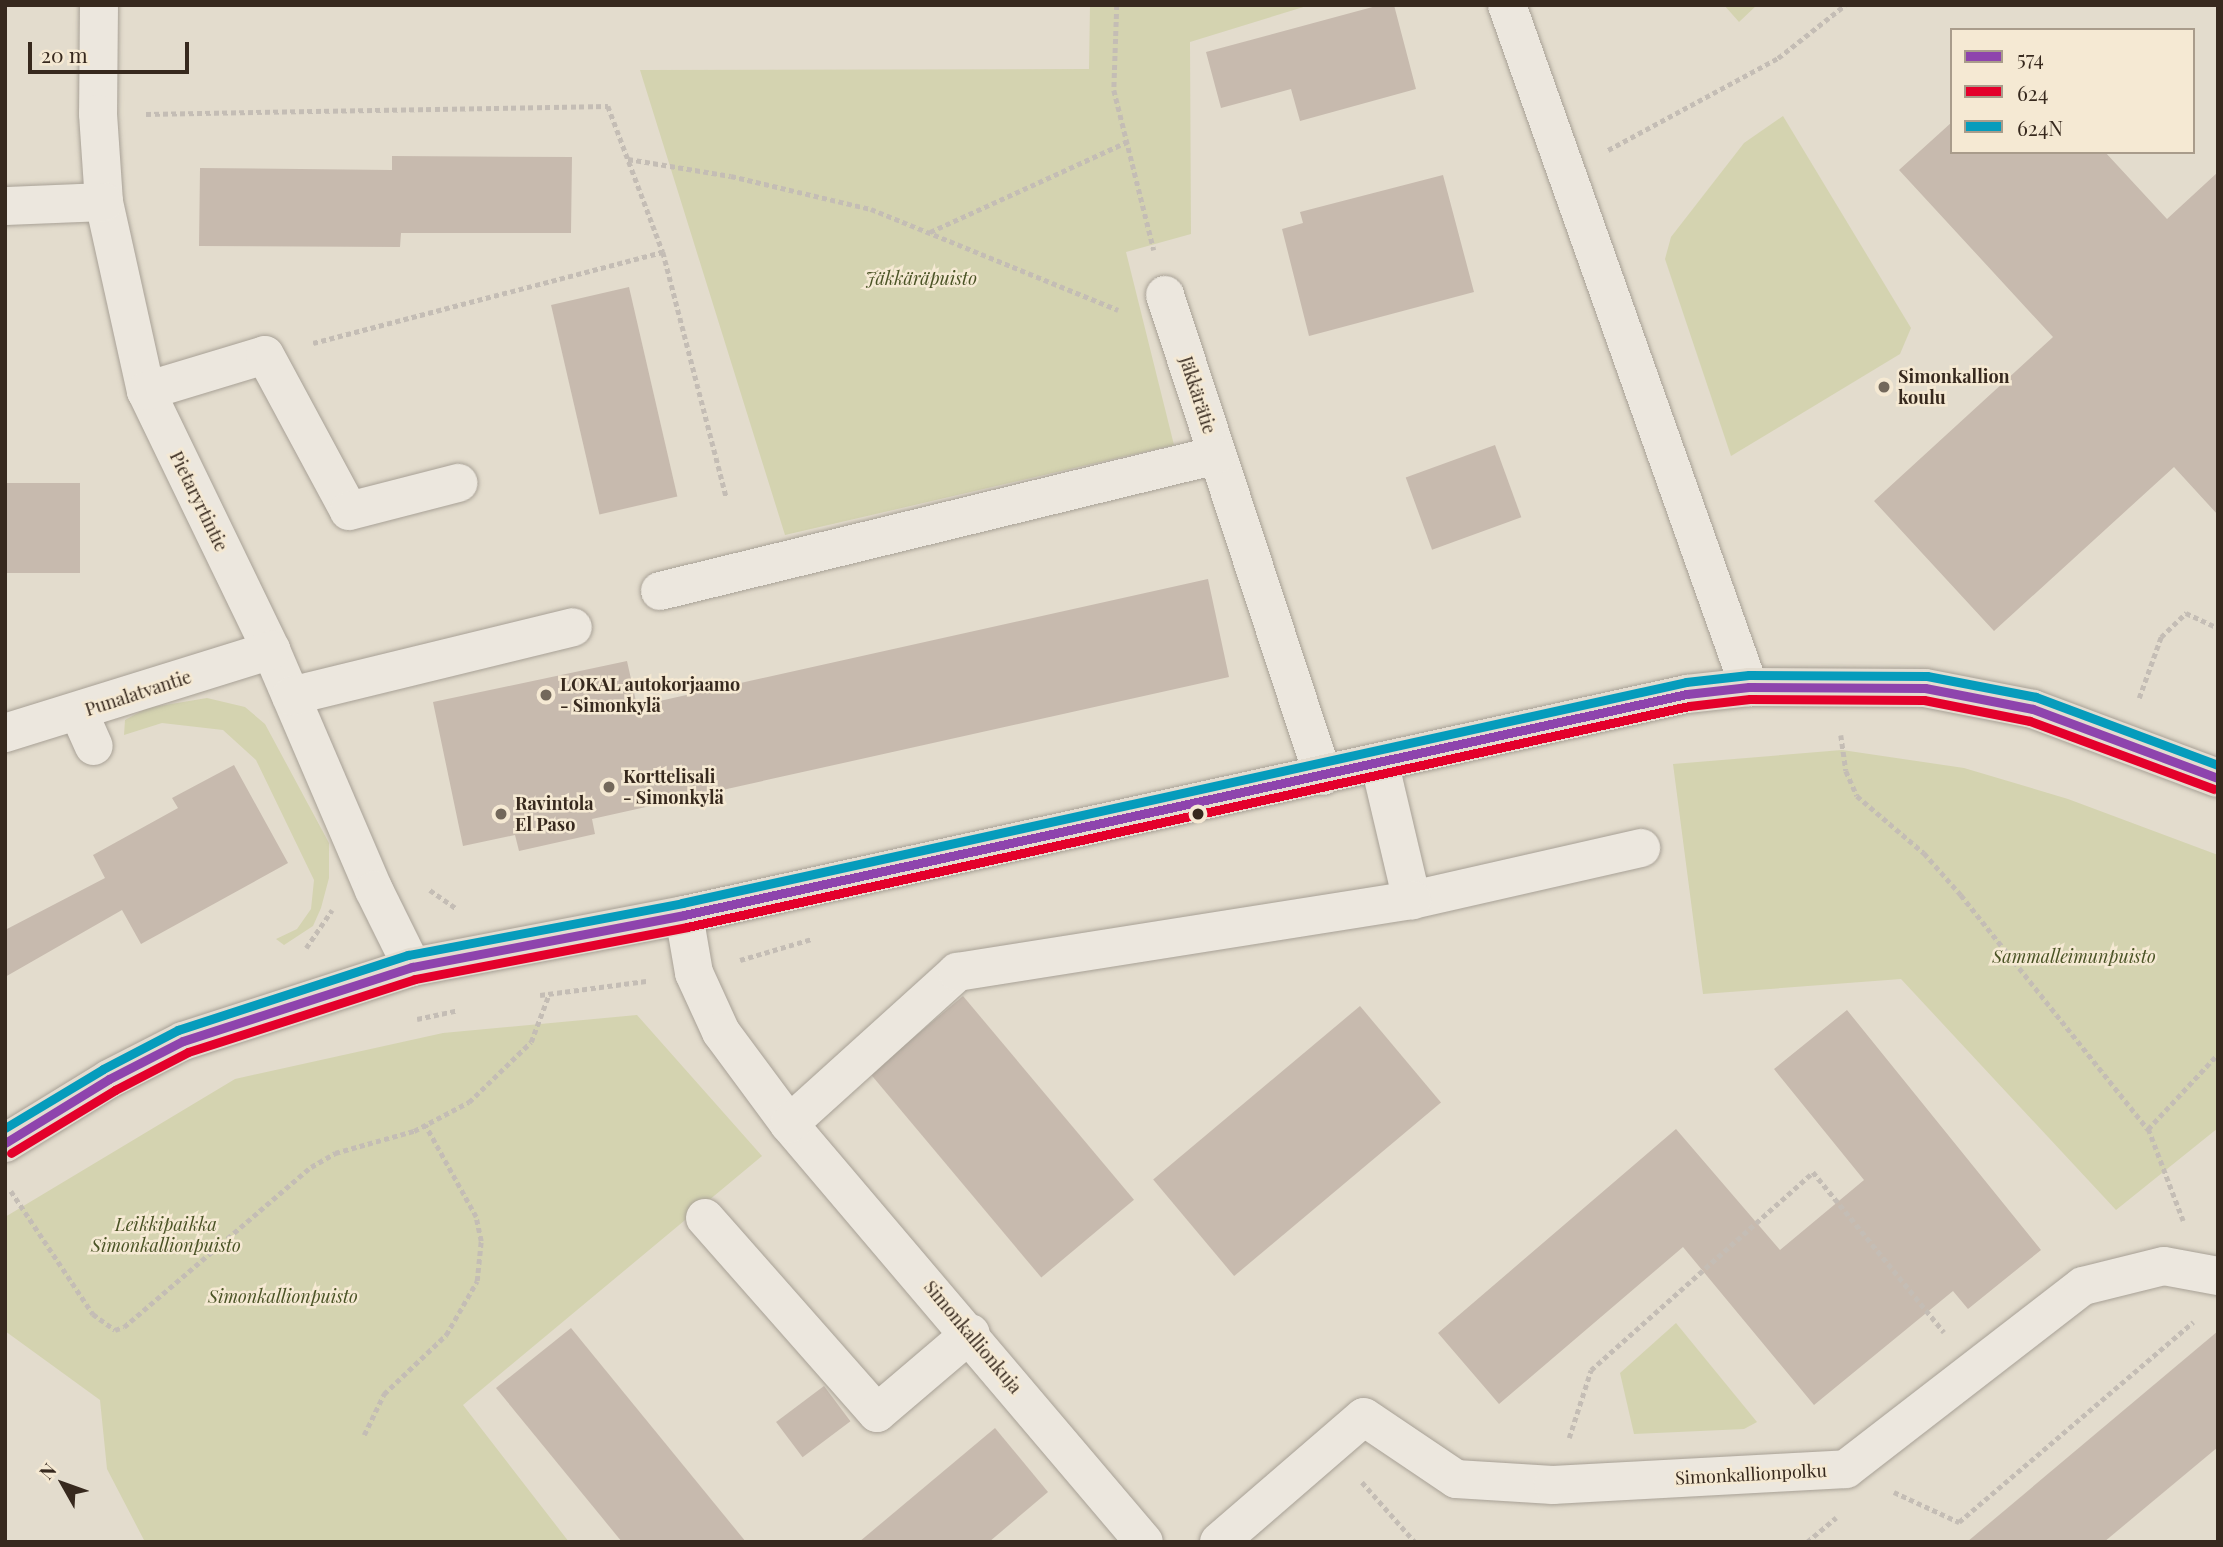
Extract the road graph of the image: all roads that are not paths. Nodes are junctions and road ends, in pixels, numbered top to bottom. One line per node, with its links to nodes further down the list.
1 (99, 5): 3 (street, Pietaryrtintie)
2 (1507, 5): 12 (street)
3 (104, 202): 4 (street); 6 (street, Pietaryrtintie)
4 (5, 206)
5 (1165, 295): 7 (street, Jäkkärätie)
6 (146, 391): 8 (street); 11 (street, Pietaryrtintie)
7 (1217, 455): 9 (street); 16 (street, Jäkkärätie)
8 (458, 483)
9 (660, 591)
10 (573, 627): 13 (street)
11 (271, 650): 13 (street, Pietaryrtintie); 14 (street, Punalatvantie)
12 (1749, 687): 15 (main road); 17 (main road)
13 (290, 696): 21 (street, Pietaryrtintie)
14 (5, 733)
15 (1380, 765): 16 (main road); 19 (street)
16 (1323, 776): 20 (main road)
17 (2218, 778)
18 (1641, 848): 19 (street)
19 (1412, 900): 22 (street)
20 (684, 915): 21 (main road); 22 (street, Simonkallionkuja)
21 (412, 967): 23 (main road)
22 (789, 1124): 26 (street, Simonkallionkuja)
23 (5, 1143)
24 (705, 1218): 26 (street)
25 (2210, 1273): 28 (street, Simonkallionpolku)
26 (971, 1333): 27 (street, Simonkallionkuja)
27 (1144, 1542)
28 (1219, 1542)

